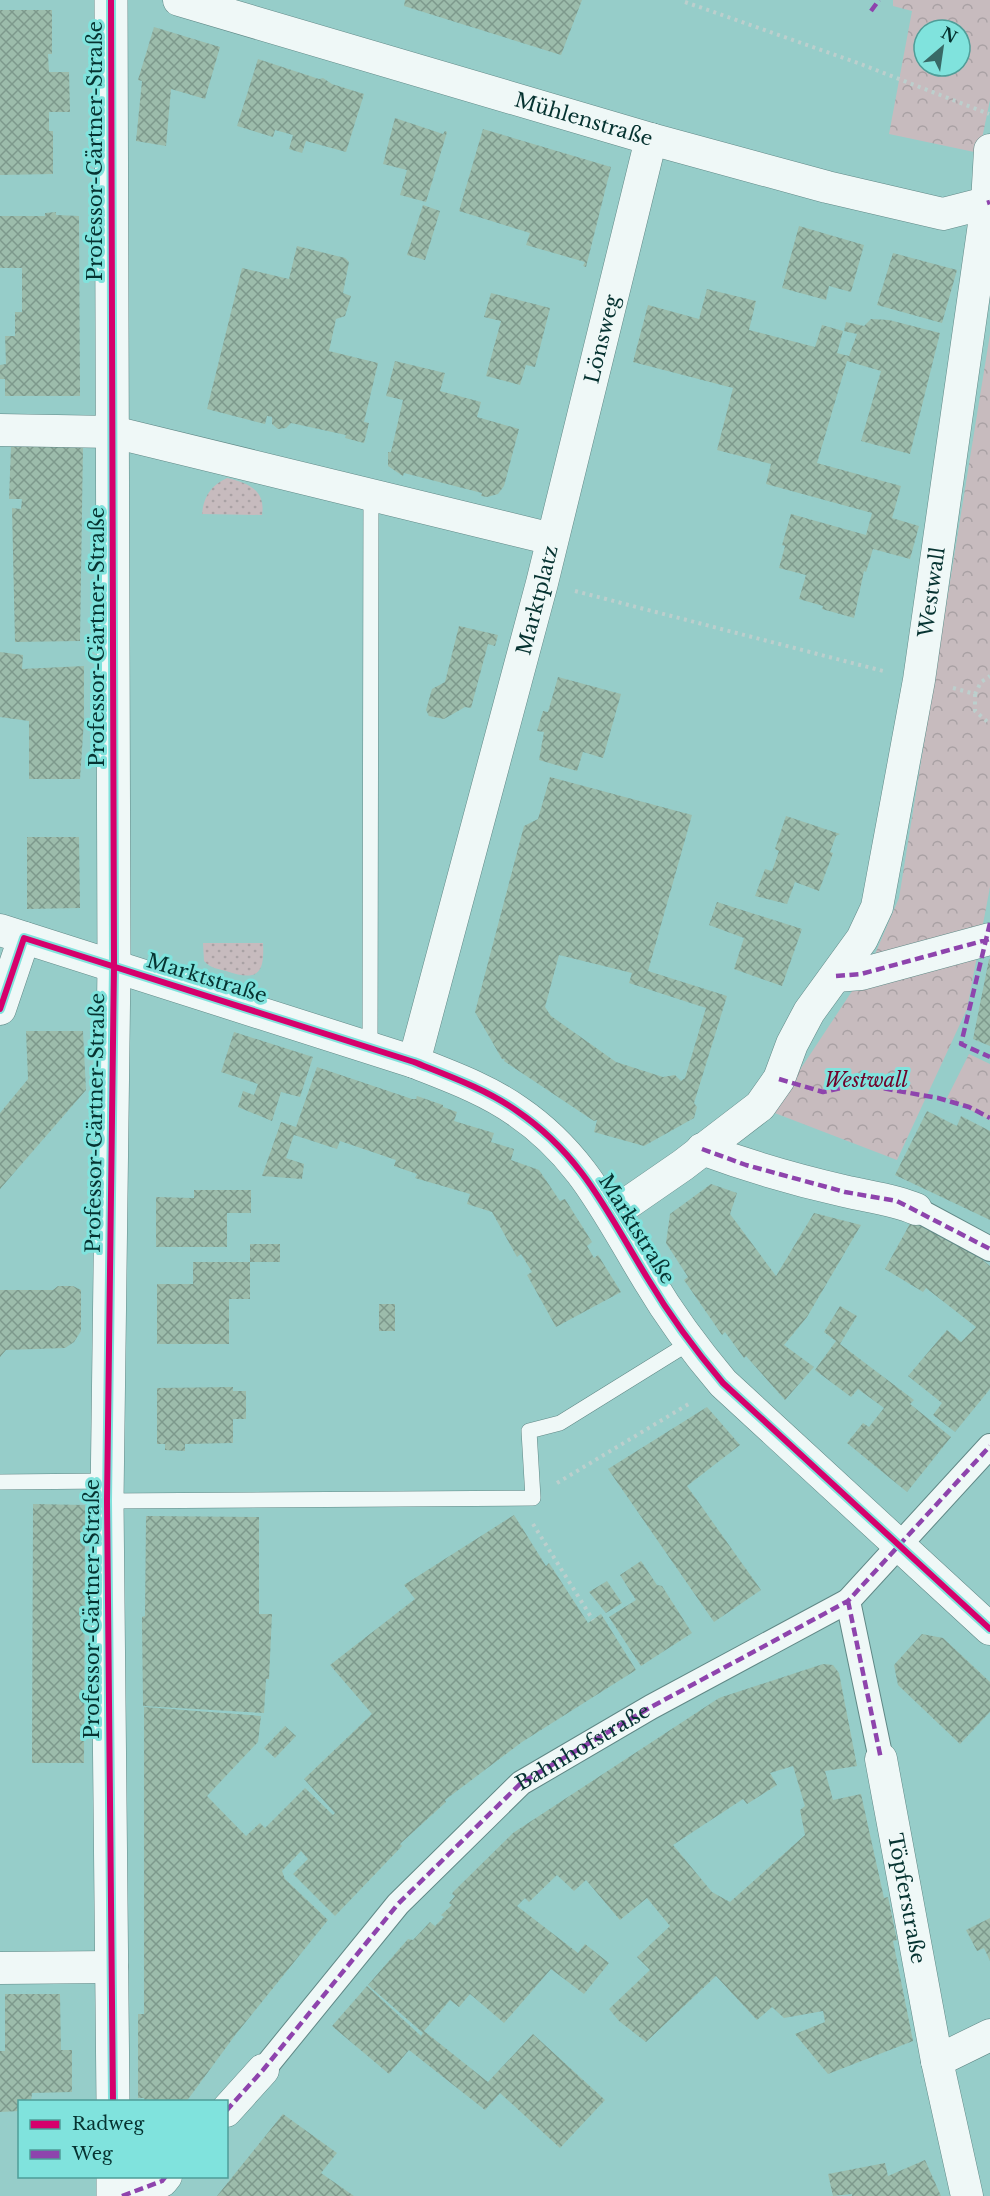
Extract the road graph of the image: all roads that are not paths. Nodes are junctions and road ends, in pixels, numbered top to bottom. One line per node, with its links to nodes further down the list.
1 (111, 0): 7 (street, Professor-Gärtner-Straße)
2 (179, 0): 3 (street, Mühlenstraße)
3 (651, 139): 5 (street, Mühlenstraße); 9 (street, Lönsweg)
4 (990, 150): 5 (street, Westwall)
5 (988, 202): 13 (street, Westwall)
6 (0, 430): 7 (street, Marktplatz)
7 (113, 432): 8 (street, Marktplatz); 12 (street, Professor-Gärtner-Straße)
8 (371, 494): 9 (street, Marktplatz); 15 (lane)
9 (552, 539): 16 (street, Marktplatz)
10 (12, 934): 12 (street, Marktstraße); 14 (street)
11 (990, 939): 13 (street)
12 (114, 966): 15 (street, Marktstraße); 24 (street, Professor-Gärtner-Straße)
13 (836, 976): 17 (street, Westwall)
14 (0, 1009)
15 (370, 1047): 16 (street, Marktstraße)
16 (414, 1062): 19 (street, Marktstraße)
17 (702, 1149): 18 (street); 19 (street, Westwall)
18 (916, 1209): 20 (street)
19 (612, 1214): 21 (street, Marktstraße)
20 (990, 1249)
21 (689, 1343): 24 (lane); 25 (street, Marktstraße)
22 (990, 1446): 25 (street, Bahnhofstraße)
23 (0, 1482): 24 (lane)
24 (108, 1491): 29 (street, Professor-Gärtner-Straße)
25 (900, 1545): 26 (street, Bahnhofstraße); 27 (street, Marktstraße)
26 (848, 1601): 28 (street, Töpferstraße); 33 (street, Bahnhofstraße)
27 (990, 1629)
28 (881, 1759): 32 (street, Töpferstraße)
29 (112, 1967): 30 (street); 34 (street, Professor-Gärtner-Straße)
30 (0, 1968)
31 (990, 2035): 32 (street)
32 (937, 2061): 40 (street, Töpferstraße)
33 (263, 2070): 35 (street, Bahnhofstraße)
34 (112, 2100)
35 (228, 2109)
36 (113, 2178): 38 (street)
37 (164, 2178): 39 (street)
38 (113, 2196)
39 (122, 2196)
40 (967, 2196)

